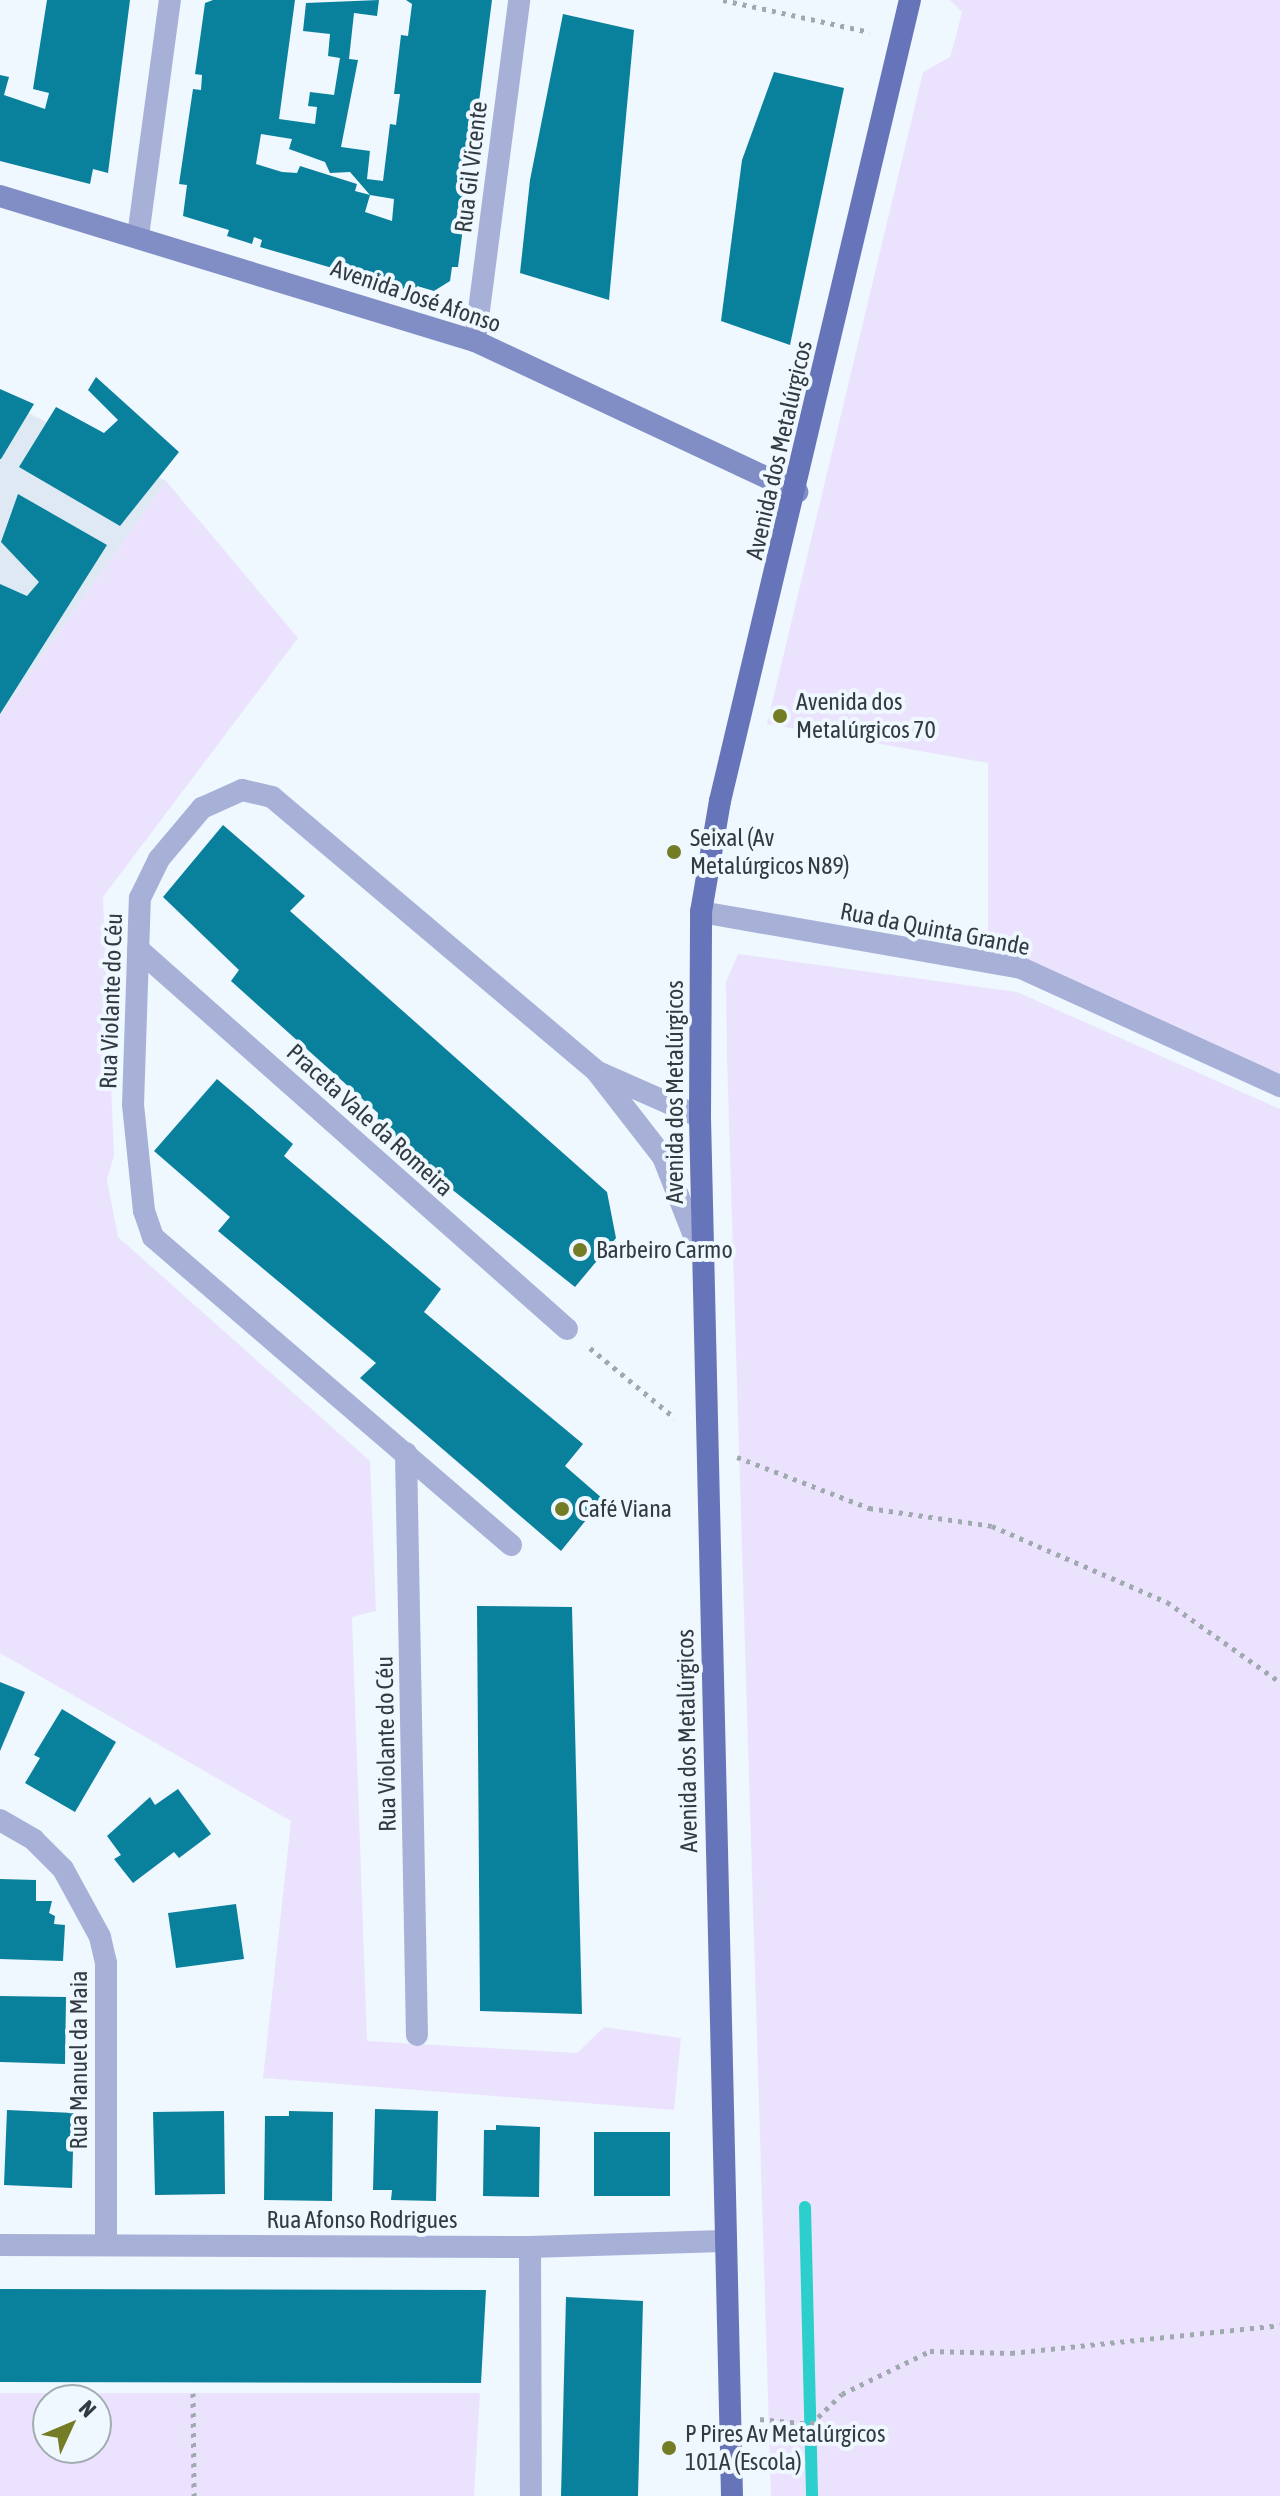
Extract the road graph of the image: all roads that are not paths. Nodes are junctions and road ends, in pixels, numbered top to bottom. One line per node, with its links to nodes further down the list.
1 (170, 0): 5 (street)
2 (519, 0): 6 (street, Rua Gil Vicente)
3 (910, 0): 7 (main road, Avenida dos Metalúrgicos)
4 (0, 196): 5 (main road, Avenida José Afonso)
5 (138, 236): 6 (main road, Avenida José Afonso)
6 (475, 341): 7 (main road, Avenida José Afonso)
7 (797, 492): 8 (main road, Avenida dos Metalúrgicos)
8 (701, 912): 11 (street, Rua da Quinta Grande); 12 (main road, Avenida dos Metalúrgicos)
9 (138, 949): 10 (street, Rua Violante do Céu); 14 (street, Praceta Vale da Romeira); 15 (street, Rua Violante do Céu)
10 (597, 1072): 12 (street, Rua Violante do Céu); 13 (street, Rua Violante do Céu)
11 (1280, 1086)
12 (700, 1117): 13 (main road, Avenida dos Metalúrgicos)
13 (702, 1258): 19 (main road, Avenida dos Metalúrgicos)
14 (567, 1329)
15 (406, 1453): 16 (street, Rua Violante do Céu); 18 (street, Rua Violante do Céu)
16 (511, 1545)
17 (0, 1820): 21 (street, Rua Manuel da Maia)
18 (417, 2035)
19 (723, 2241): 22 (street, Rua Afonso Rodrigues); 24 (main road, Avenida dos Metalúrgicos)
20 (0, 2245): 21 (street, Rua Afonso Rodrigues)
21 (106, 2245): 22 (street, Rua Afonso Rodrigues)
22 (530, 2247): 23 (street)
23 (531, 2496)
24 (732, 2496)

